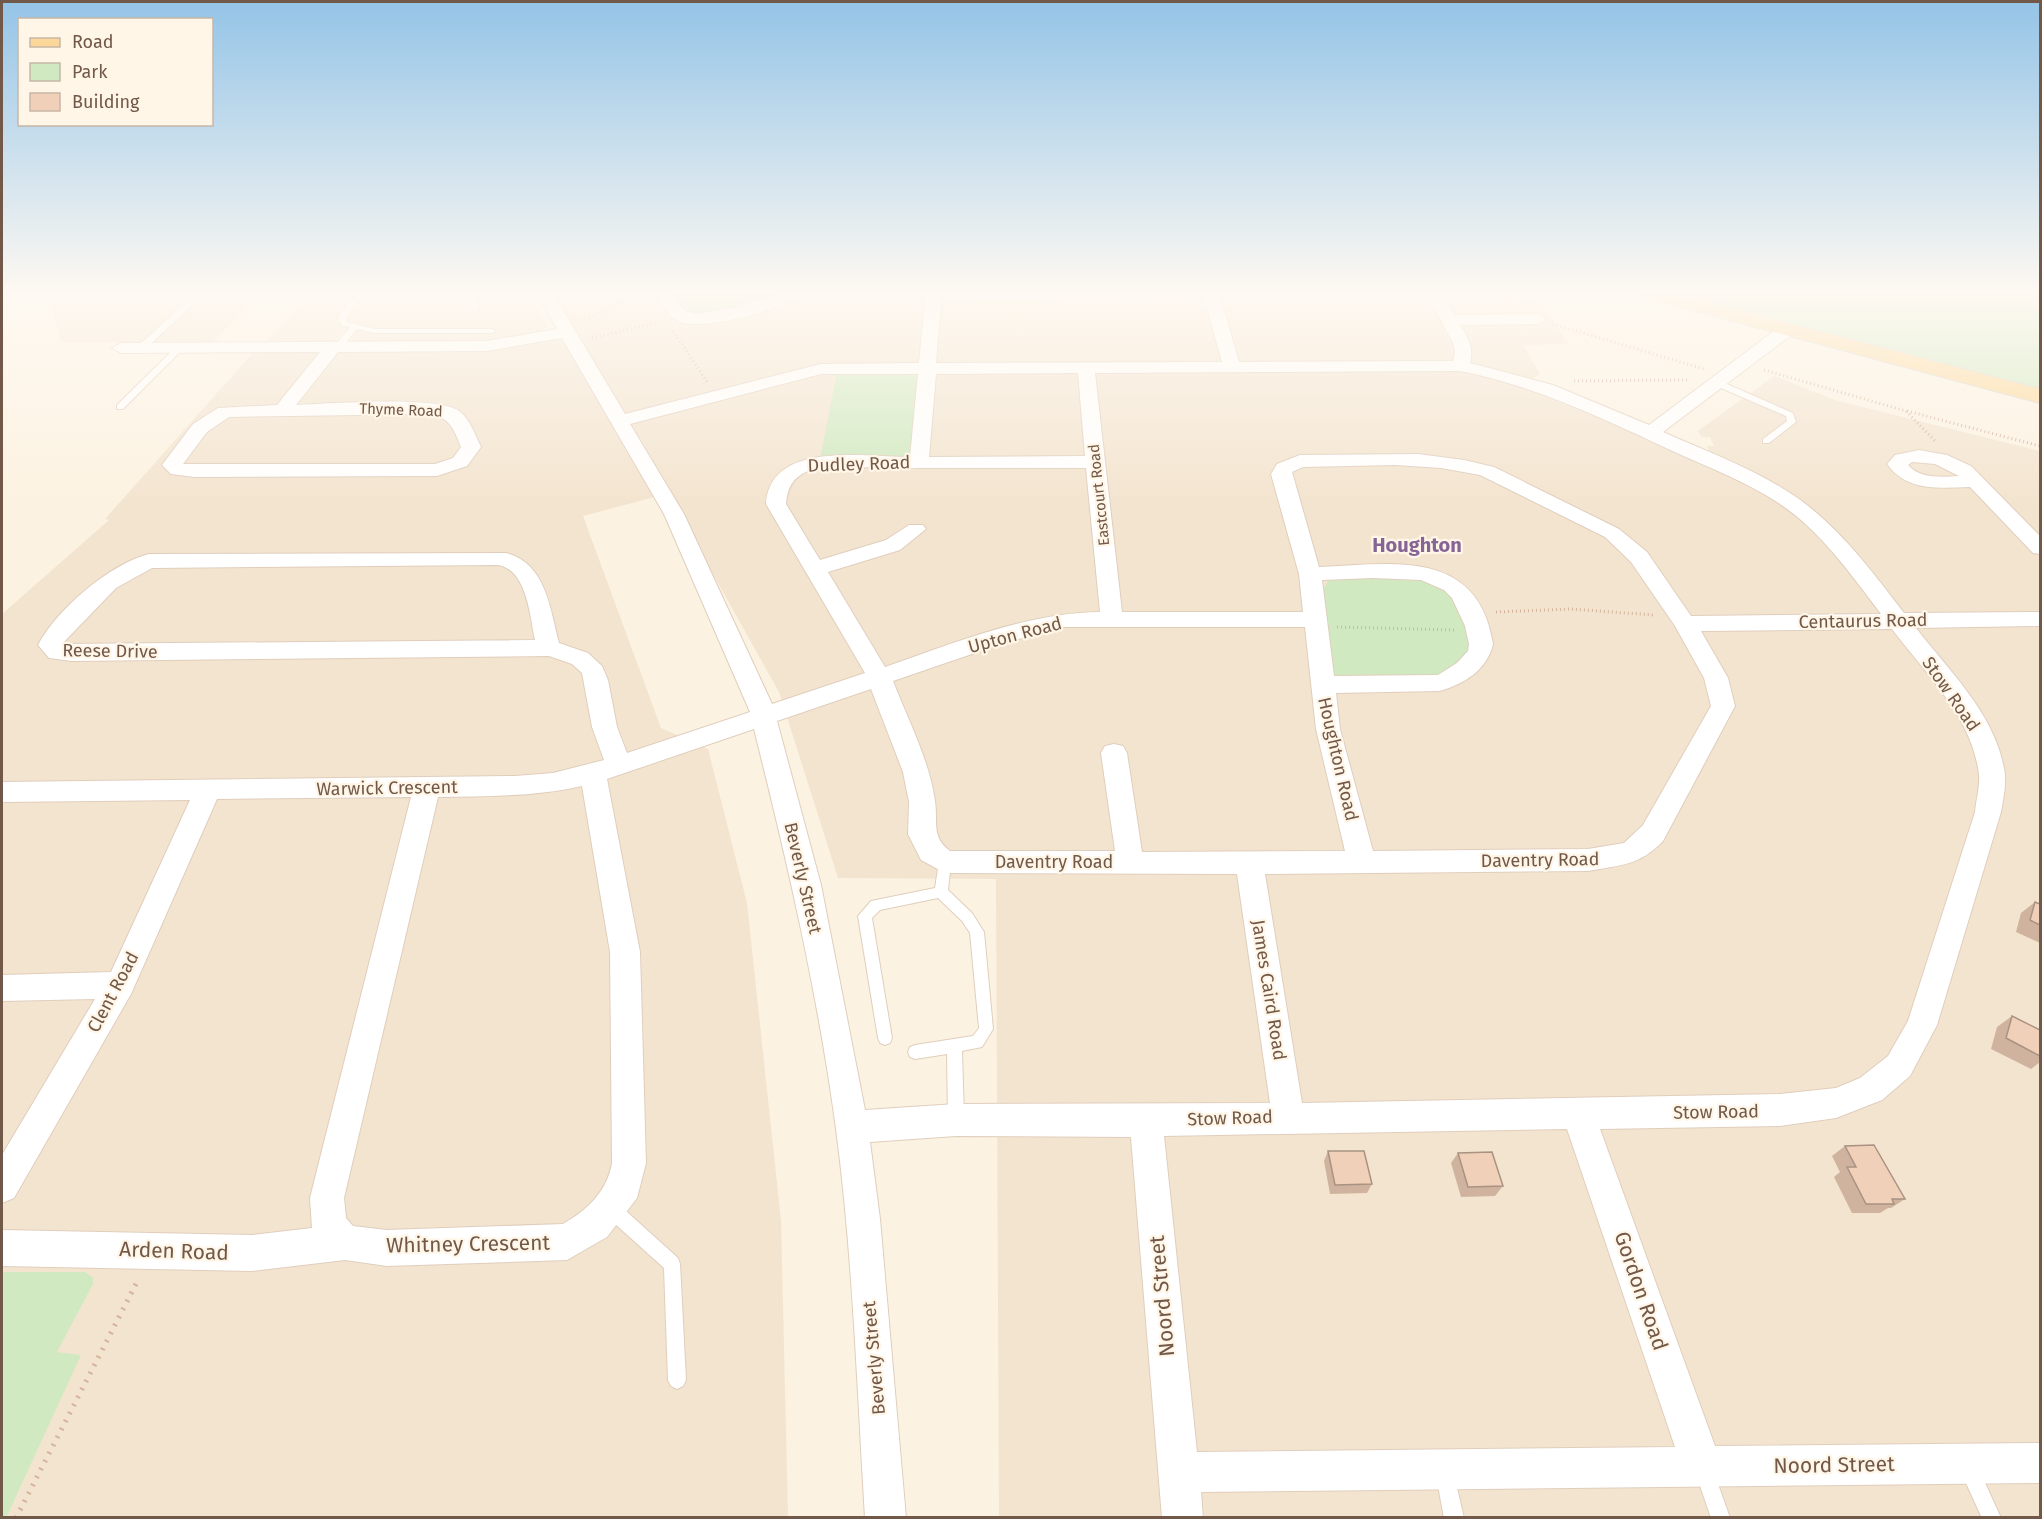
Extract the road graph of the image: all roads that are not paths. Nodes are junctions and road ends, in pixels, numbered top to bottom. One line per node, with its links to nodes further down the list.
1 (165, 363): 15 (lane)
2 (323, 363): 16 (street)
3 (588, 363): 17 (street, Beverly Street)
4 (928, 363): 11 (street)
5 (1231, 363): 10 (street)
6 (1461, 363): 9 (street)
7 (1743, 363): 13 (street)
8 (1915, 363): 14 (main road)
9 (1460, 366): 10 (street, Stow Road); 18 (street, Stow Road)
10 (1232, 367): 12 (street, Stow Road)
11 (928, 369): 12 (street, Stow Road); 17 (street, Stow Road); 21 (street)
12 (1086, 369): 20 (street, Eastcourt Road)
13 (1717, 383): 18 (street); 19 (lane)
14 (2040, 396)
15 (120, 407)
16 (283, 410): 16 (street, Thyme Road)
17 (619, 421): 36 (street, Beverly Street)
18 (1650, 433): 30 (street, Stow Road)
19 (1766, 441)
20 (1095, 462): 21 (street, Dudley Road); 29 (street, Eastcourt Road)
21 (919, 463): 26 (street, Dudley Road)
22 (1975, 481): 24 (street)
23 (915, 529): 26 (street)
24 (2031, 530): 25 (street)
25 (2040, 548)
26 (815, 569): 34 (street, Dudley Road)
27 (1310, 574): 31 (street, Daventry Road); 32 (street, Daventry Road); 35 (street)
28 (2040, 619): 30 (street, Centaurus Road)
29 (1112, 620): 31 (street, Upton Road); 34 (street, Upton Road)
30 (1897, 620): 32 (street, Centaurus Road); 52 (street, Stow Road)
31 (1322, 623): 35 (street, Houghton Road)
32 (1685, 624): 45 (street, Daventry Road)
33 (549, 648): 33 (street, Reese Drive); 38 (street, Reese Drive)
34 (879, 677): 36 (street, Upton Road); 42 (street)
35 (1322, 685): 45 (street, Houghton Road)
36 (762, 716): 38 (street, Warwick Crescent); 56 (street, Beverly Street)
37 (1114, 753): 43 (street)
38 (606, 769): 39 (street, Warwick Crescent); 58 (street, Whitney Crescent)
39 (427, 787): 40 (street, Warwick Crescent); 59 (street)
40 (208, 790): 41 (street, Warwick Crescent); 47 (street, Clent Road)
41 (2, 792)
42 (945, 862): 43 (street, Daventry Road); 46 (lane)
43 (1131, 862): 44 (street, Daventry Road)
44 (1249, 863): 45 (street, Daventry Road); 53 (street, James Caird Road)
45 (1362, 863)
46 (941, 892): 49 (lane); 50 (lane)
47 (120, 985): 48 (street); 57 (street, Clent Road)
48 (2, 988)
49 (885, 1038)
50 (954, 1046): 51 (lane); 54 (lane)
51 (915, 1052)
52 (1579, 1115): 53 (street, Stow Road); 64 (street, Gordon Road)
53 (1288, 1117): 55 (street, Stow Road)
54 (956, 1120): 55 (street, Stow Road); 56 (street, Stow Road)
55 (1146, 1120): 66 (street, Noord Street)
56 (852, 1126): 67 (street, Beverly Street)
57 (2, 1186)
58 (610, 1208): 59 (street, Whitney Crescent); 61 (lane)
59 (345, 1242): 60 (street, Arden Road)
60 (2, 1248)
61 (677, 1380)
62 (2040, 1463): 63 (street, Noord Street)
63 (1966, 1464): 64 (street, Noord Street); 71 (lane)
64 (1702, 1467): 65 (street, Noord Street); 70 (lane)
65 (1444, 1470): 66 (street, Noord Street); 69 (lane)
66 (1179, 1472): 68 (street, Noord Street)
67 (886, 1518)
68 (1183, 1518)
69 (1454, 1518)
70 (1721, 1518)
71 (1992, 1518)

